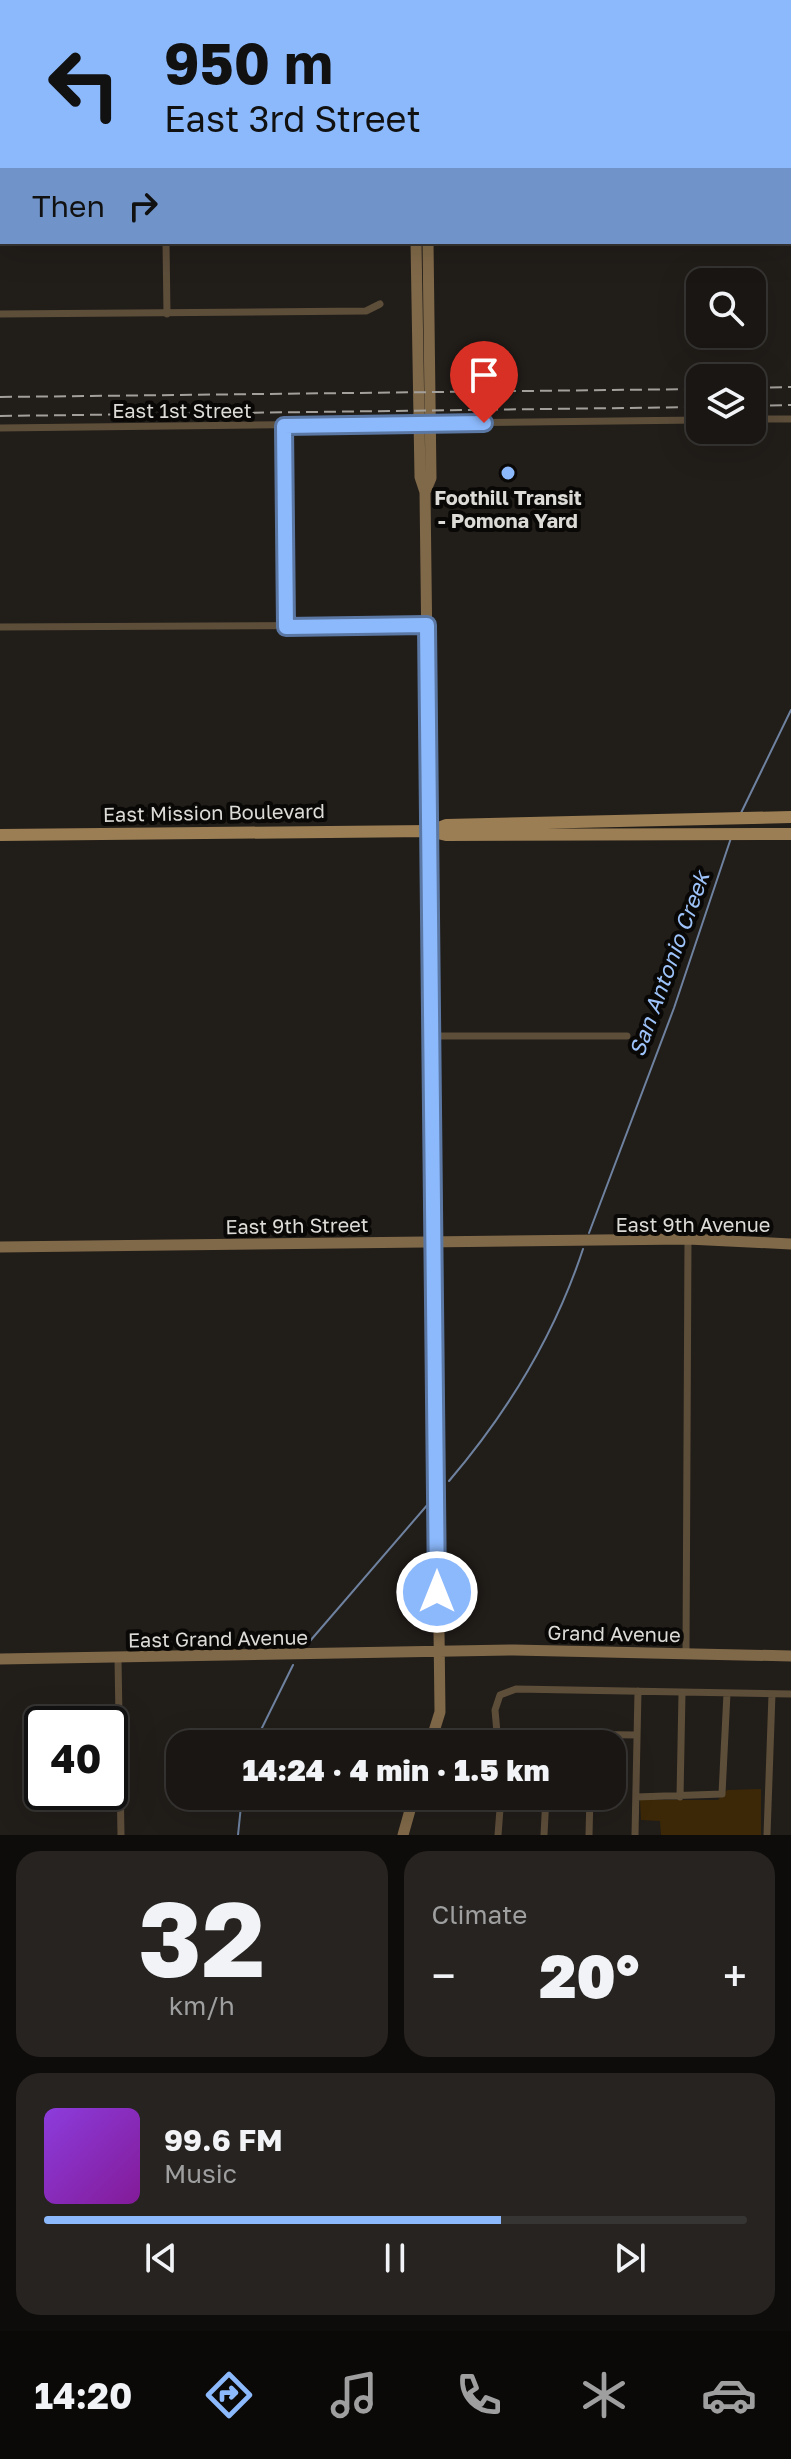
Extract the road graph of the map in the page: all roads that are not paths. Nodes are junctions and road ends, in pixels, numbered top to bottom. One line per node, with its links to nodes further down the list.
1 (166, 244): 6 (street)
2 (416, 244): 12 (street)
3 (428, 244): 12 (street)
4 (380, 304): 6 (street)
5 (0, 314): 6 (street)
6 (167, 314)
7 (766, 419): 8 (street)
8 (791, 419)
9 (686, 420): 10 (street, East 1st Street)
10 (284, 426): 11 (street, East 1st Street); 15 (street)
11 (0, 428)
12 (425, 492): 13 (street)
13 (427, 625): 15 (street); 18 (street)
14 (0, 627): 15 (street)
15 (286, 627)
16 (791, 817): 17 (main road)
17 (727, 826): 18 (main road, East Mission Boulevard); 19 (main road)
18 (429, 831): 20 (main road, East Mission Boulevard); 21 (street)
19 (791, 834)
20 (0, 835)
21 (434, 1036): 22 (street); 25 (street)
22 (627, 1036)
23 (688, 1239): 24 (street, East 9th Avenue); 26 (street, East 9th Avenue); 28 (street)
24 (595, 1242): 25 (street, East 9th Street)
25 (435, 1243): 27 (street, East 9th Street); 29 (street)
26 (791, 1244)
27 (0, 1247)
28 (686, 1653): 29 (street, Grand Avenue); 30 (street, Grand Avenue)
29 (437, 1654): 32 (street, East Grand Avenue); 38 (street)
30 (791, 1656)
31 (0, 1659): 32 (street, East Grand Avenue)
32 (118, 1659): 48 (street)
33 (638, 1691): 34 (street); 39 (street); 41 (street)
34 (682, 1693): 35 (street); 43 (street)
35 (727, 1693): 36 (street); 43 (street)
36 (772, 1694): 37 (street); 54 (street)
37 (791, 1694)
38 (434, 1730)
39 (497, 1730)
40 (626, 1735): 41 (street)
41 (636, 1735): 42 (street)
42 (636, 1797): 43 (street); 53 (street)
43 (680, 1797)
44 (410, 1810): 49 (street)
45 (500, 1810): 50 (street)
46 (545, 1810): 51 (street)
47 (590, 1810): 52 (street)
48 (121, 1835)
49 (403, 1835)
50 (498, 1835)
51 (544, 1835)
52 (589, 1835)
53 (635, 1835)
54 (767, 1835)

